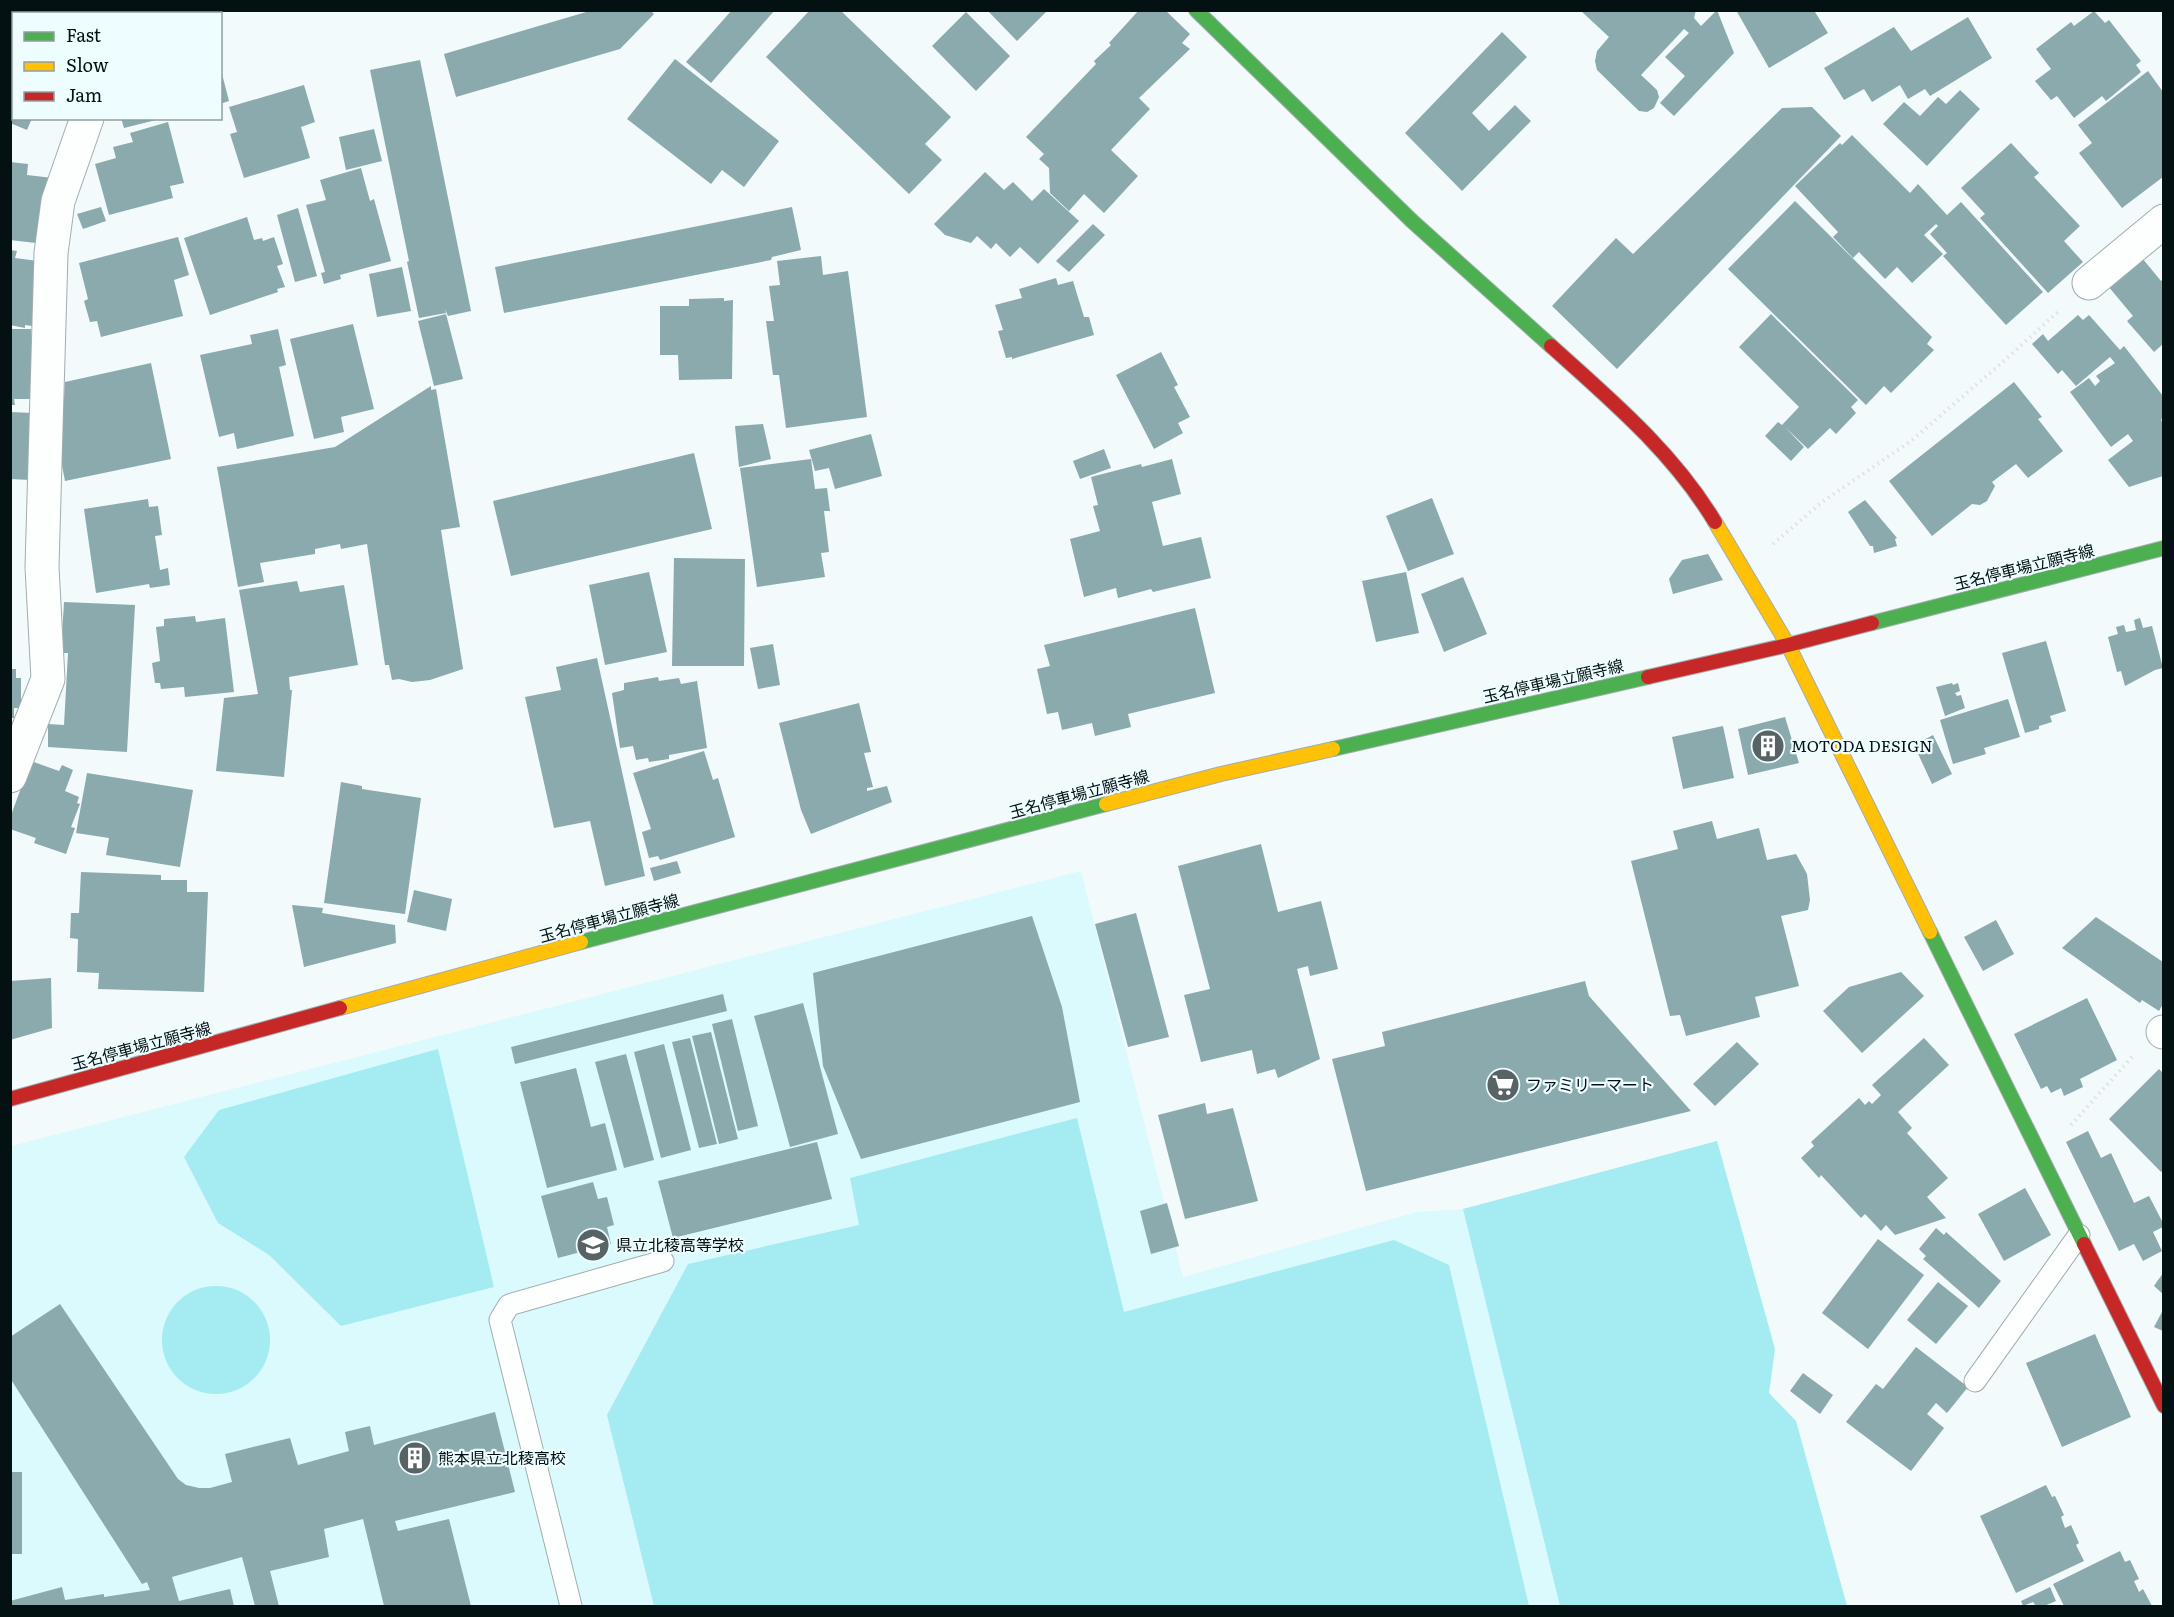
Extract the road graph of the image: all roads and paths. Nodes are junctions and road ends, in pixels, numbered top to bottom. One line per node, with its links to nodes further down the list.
1 (1196, 10): 6 (main road)
2 (86, 120): 8 (street)
3 (2163, 221): 4 (street)
4 (2089, 283): 6 (path)
5 (2163, 548): 7 (main road, 玉名停車場立願寺線)
6 (1742, 570): 7 (main road)
7 (1788, 645): 11 (main road, 玉名停車場立願寺線); 12 (main road)
8 (19, 728): 9 (street)
9 (10, 776)
10 (2163, 1032): 12 (path)
11 (10, 1099)
12 (2040, 1158): 13 (main road)
13 (2079, 1235): 15 (lane); 16 (main road)
14 (663, 1261): 17 (lane)
15 (1975, 1381)
16 (2163, 1406)
17 (571, 1606)

